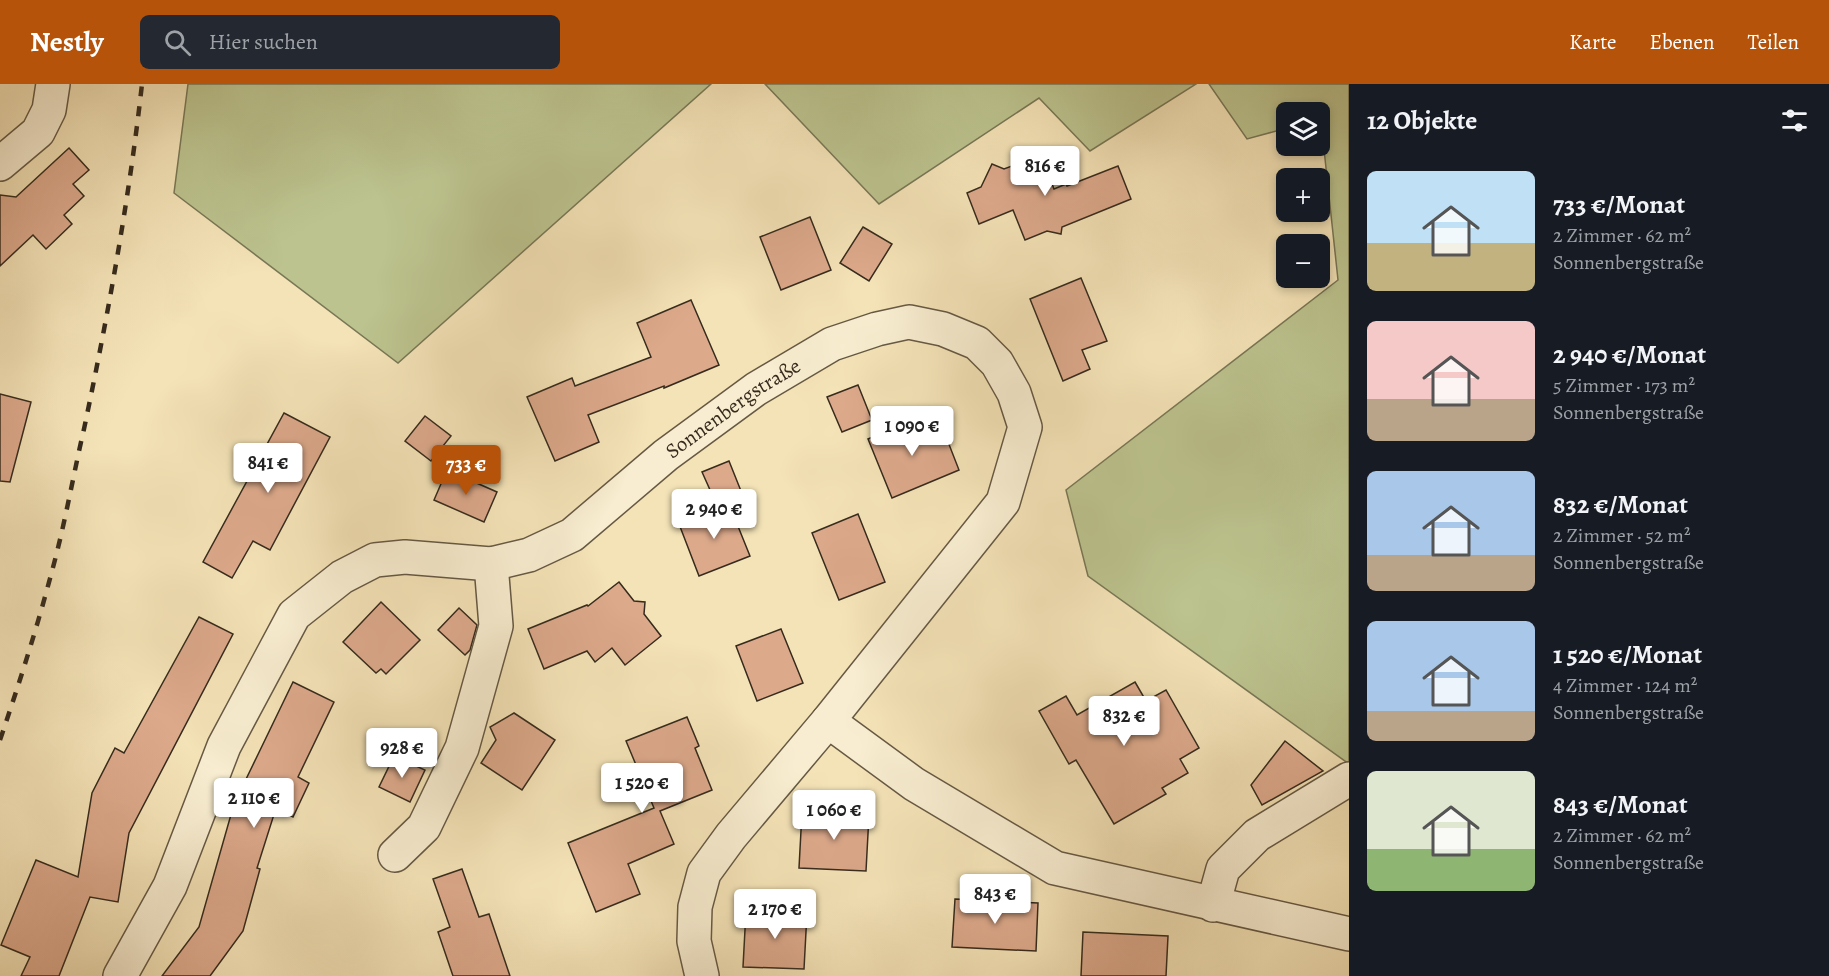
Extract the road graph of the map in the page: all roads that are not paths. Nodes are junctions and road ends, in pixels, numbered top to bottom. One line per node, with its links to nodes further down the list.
1 (52, 84): 2 (street)
2 (0, 164)
3 (491, 564): 4 (street, Sonnenbergstraße); 6 (street); 9 (street, Sonnenbergstraße)
4 (828, 722): 7 (street); 10 (street, Sonnenbergstraße)
5 (1349, 779): 7 (street)
6 (395, 855)
7 (1213, 905): 8 (street)
8 (1349, 934)
9 (120, 976)
10 (702, 976)

